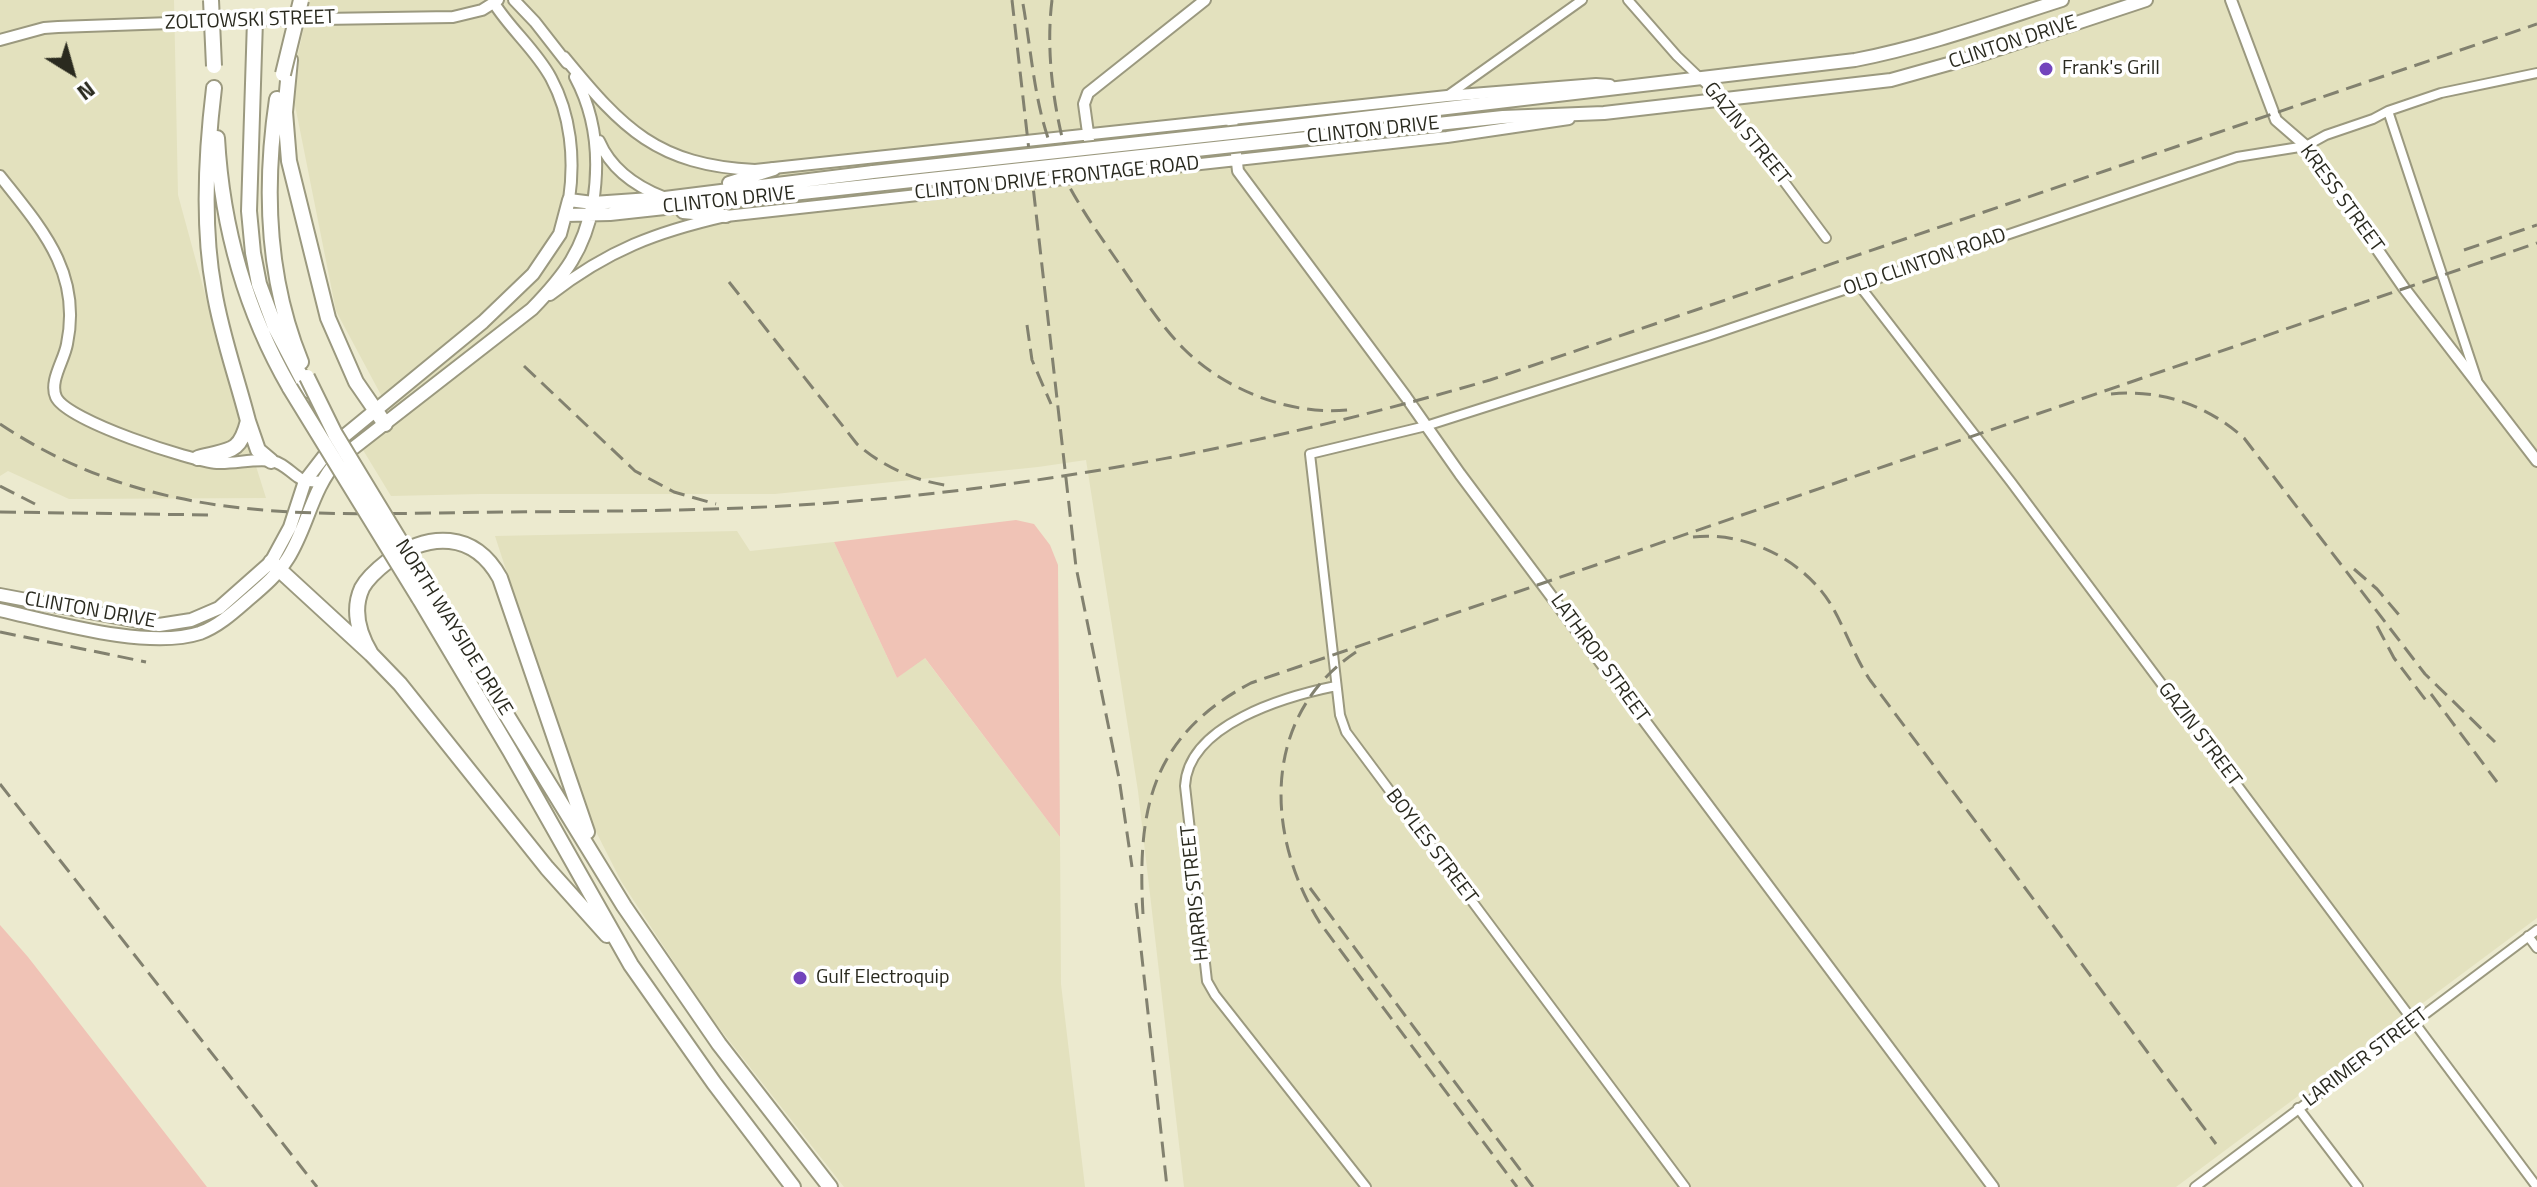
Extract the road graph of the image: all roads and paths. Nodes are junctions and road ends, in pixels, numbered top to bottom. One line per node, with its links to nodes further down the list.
1 (211, 0): 20 (main road, NORTH WAYSIDE DRIVE, bridge)
2 (301, 0): 17 (main road, NORTH WAYSIDE DRIVE, bridge)
3 (514, 0): 15 (street)
4 (1205, 0): 28 (street)
5 (1582, 0): 21 (street)
6 (1628, 0): 18 (street, GAZIN STREET)
7 (2062, 0): 11 (main road, CLINTON DRIVE)
8 (2146, 0): 13 (main road, CLINTON DRIVE)
9 (2231, 0): 29 (street, KRESS STREET)
10 (496, 1): 12 (street, ZOLTOWSKI STREET); 37 (street)
11 (2025, 12): 13 (main road); 18 (main road, CLINTON DRIVE)
12 (255, 20): 14 (street, ZOLTOWSKI STREET); 48 (main road)
13 (2034, 38): 22 (main road, CLINTON DRIVE)
14 (0, 40)
15 (564, 57): 26 (street); 31 (street, CLINTON DRIVE FRONTAGE ROAD)
16 (2537, 73): 23 (street, OLD CLINTON ROAD)
17 (286, 76): 48 (main road, NORTH WAYSIDE DRIVE); 52 (main road)
18 (1699, 77): 19 (main road, CLINTON DRIVE); 22 (street, GAZIN STREET)
19 (1620, 86): 21 (street, CLINTON DRIVE FRONTAGE ROAD); 27 (main road, CLINTON DRIVE)
20 (214, 88): 48 (main road, NORTH WAYSIDE DRIVE); 53 (main road)
21 (1447, 96): 25 (street, CLINTON DRIVE FRONTAGE ROAD)
22 (1724, 101): 24 (main road, CLINTON DRIVE); 43 (street, GAZIN STREET)
23 (2388, 111): 29 (street, OLD CLINTON ROAD); 49 (street, KRESS STREET)
24 (1604, 113): 27 (main road, CLINTON DRIVE); 30 (street, CLINTON DRIVE FRONTAGE ROAD)
25 (1232, 120): 28 (street, CLINTON DRIVE FRONTAGE ROAD); 30 (street, LATHROP STREET)
26 (594, 129): 36 (street); 38 (street)
27 (1278, 134): 34 (main road, CLINTON DRIVE, bridge)
28 (1088, 136): 31 (street, CLINTON DRIVE FRONTAGE ROAD); 32 (street)
29 (2306, 146): 44 (street, OLD CLINTON ROAD); 49 (street, KRESS STREET)
30 (1237, 159): 32 (street, CLINTON DRIVE FRONTAGE ROAD); 55 (street, LATHROP STREET)
31 (774, 169): 35 (main road)
32 (1093, 175): 42 (street, CLINTON DRIVE FRONTAGE ROAD)
33 (0, 176): 57 (street)
34 (874, 179): 35 (main road, CLINTON DRIVE); 39 (main road, CLINTON DRIVE)
35 (691, 194): 36 (main road, CLINTON DRIVE)
36 (665, 198): 38 (main road, CLINTON DRIVE)
37 (569, 200): 38 (main road, CLINTON DRIVE); 40 (main road, CLINTON DRIVE)
38 (593, 203): 41 (main road, CLINTON DRIVE)
39 (651, 210): 41 (main road, CLINTON DRIVE); 42 (main road)
40 (566, 215): 41 (main road, CLINTON DRIVE); 45 (main road, CLINTON DRIVE)
41 (590, 216): 46 (main road, CLINTON DRIVE)
42 (726, 216): 46 (street, CLINTON DRIVE FRONTAGE ROAD)
43 (1826, 238)
44 (1859, 285): 55 (street, OLD CLINTON ROAD); 73 (street, GAZIN STREET)
45 (504, 303): 47 (main road); 50 (main road, CLINTON DRIVE)
46 (532, 309): 47 (main road, CLINTON DRIVE)
47 (517, 321): 51 (main road, CLINTON DRIVE)
48 (300, 382): 64 (main road, NORTH WAYSIDE DRIVE, bridge); 64 (main road, NORTH WAYSIDE DRIVE, bridge)
49 (2479, 384): 59 (street, KRESS STREET)
50 (396, 393): 51 (main road); 52 (main road, CLINTON DRIVE)
51 (406, 407): 54 (main road, CLINTON DRIVE)
52 (375, 410): 54 (main road); 60 (main road, CLINTON DRIVE)
53 (248, 421): 57 (main road); 58 (main road)
54 (385, 424): 61 (main road, CLINTON DRIVE)
55 (1426, 426): 56 (street, OLD CLINTON ROAD); 79 (street, LATHROP STREET)
56 (1310, 454): 67 (street, BOYLES STREET)
57 (198, 458): 58 (street)
58 (271, 461): 60 (street)
59 (2537, 461)
60 (305, 481): 61 (street); 62 (main road, CLINTON DRIVE)
61 (321, 482): 62 (main road, CLINTON DRIVE)
62 (275, 566): 63 (main road, CLINTON DRIVE); 65 (main road, CLINTON DRIVE); 66 (main road)
63 (0, 595)
64 (425, 595): 68 (main road, NORTH WAYSIDE DRIVE); 72 (main road, NORTH WAYSIDE DRIVE)
65 (0, 610)
66 (371, 654): 68 (main road); 72 (main road)
67 (1336, 686): 75 (street, HARRIS STREET); 78 (street, BOYLES STREET)
68 (605, 874): 77 (main road, NORTH WAYSIDE DRIVE)
69 (2537, 930): 70 (street, LARIMER STREET)
70 (2528, 936): 71 (street); 73 (street, LARIMER STREET)
71 (2537, 948)
72 (631, 965): 76 (main road, NORTH WAYSIDE DRIVE)
73 (2414, 1021): 74 (street, LARIMER STREET); 82 (street, GAZIN STREET)
74 (2298, 1108): 80 (street, LARIMER STREET); 81 (street)
75 (1361, 1185)
76 (793, 1187)
77 (830, 1187)
78 (1685, 1187)
79 (1993, 1187)
80 (2195, 1187)
81 (2358, 1187)
82 (2537, 1187)

